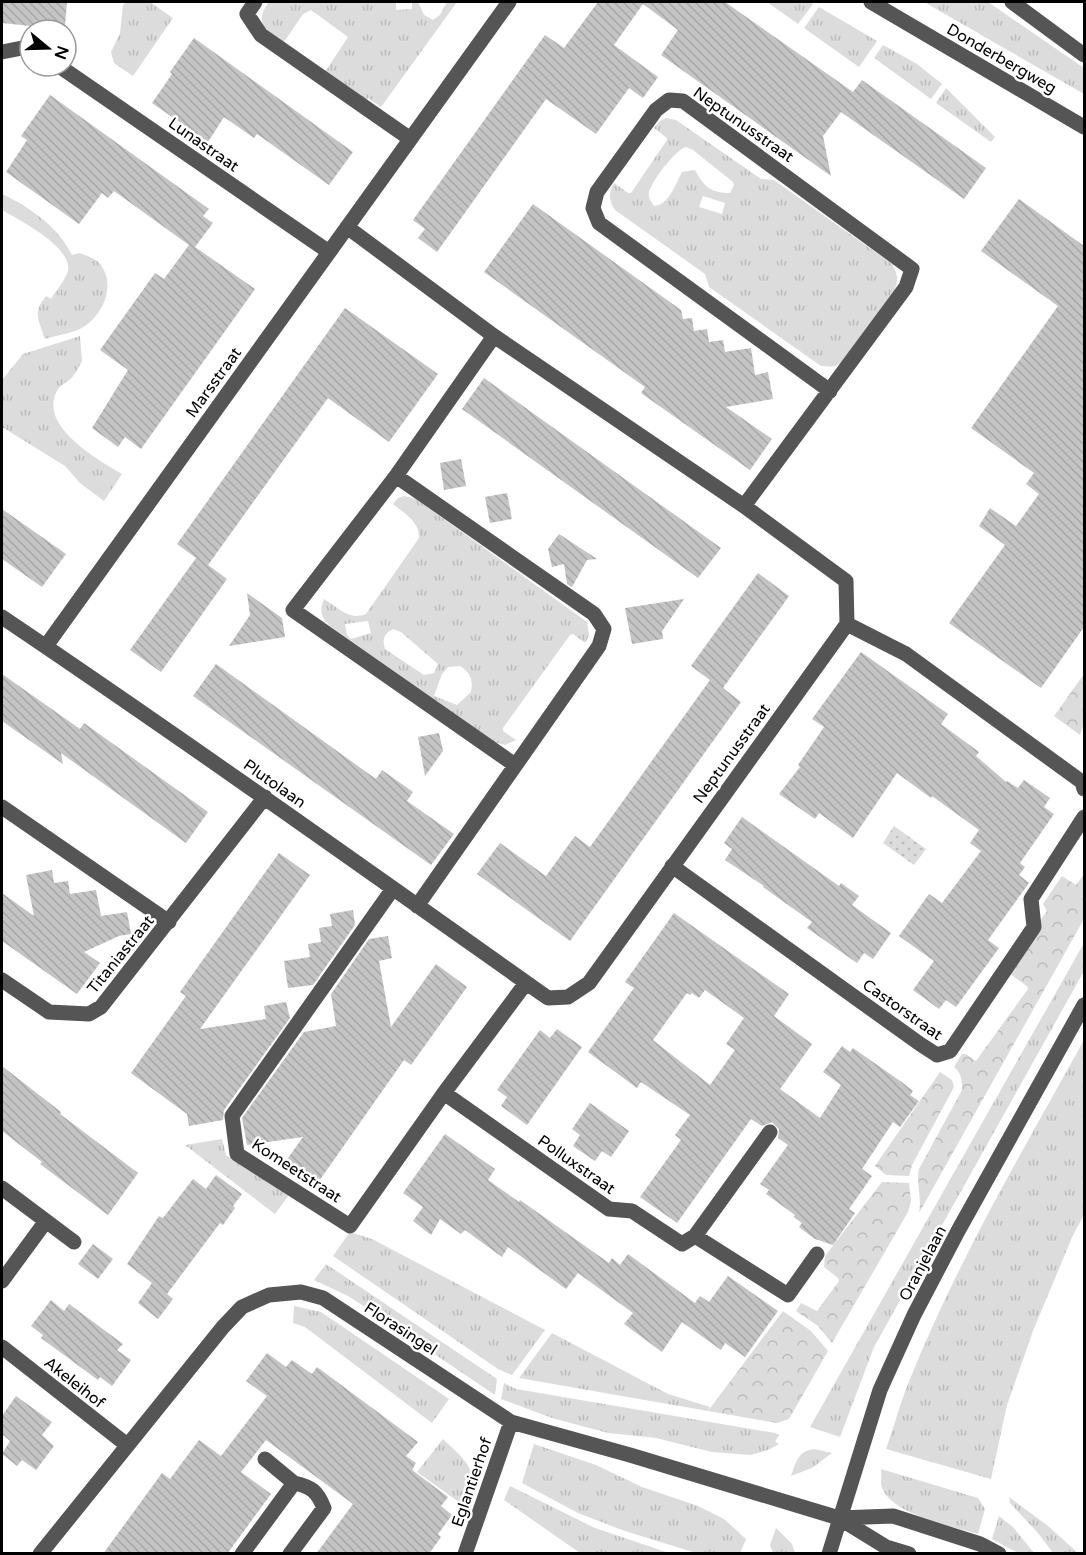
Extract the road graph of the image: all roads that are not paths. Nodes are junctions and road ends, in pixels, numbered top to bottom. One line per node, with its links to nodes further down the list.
1 (255, 2): 10 (street)
2 (509, 2): 10 (street, Marsstraat)
3 (871, 2): 9 (street, Donderbergweg)
4 (1012, 2): 7 (street)
5 (18, 49): 6 (street)
6 (2, 52)
7 (1084, 55)
8 (76, 78): 12 (street, Lunastraat)
9 (1084, 127)
10 (409, 138): 11 (street, Marsstraat)
11 (346, 227): 12 (street, Marsstraat); 13 (street)
12 (328, 252): 19 (street, Marsstraat)
13 (494, 336): 15 (street); 16 (street)
14 (830, 391): 14 (street, Neptunusstraat); 16 (street, Neptunusstraat)
15 (396, 476): 20 (street); 20 (street)
16 (744, 506): 18 (street)
17 (2, 617): 19 (street, Plutolaan)
18 (847, 624): 21 (street); 25 (street, Neptunusstraat)
19 (46, 646): 22 (street, Plutolaan)
20 (515, 765): 27 (street)
21 (1084, 789)
22 (265, 797): 26 (street, Plutolaan); 28 (street, Titaniastraat)
23 (2, 807): 28 (street, Titaniastraat)
24 (1084, 817): 25 (street, Castorstraat)
25 (672, 866): 30 (street, Neptunusstraat)
26 (392, 890): 27 (street, Plutolaan); 32 (street, Komeetstraat)
27 (417, 906): 30 (street, Plutolaan)
28 (169, 922): 29 (street, Titaniastraat)
29 (2, 980)
30 (526, 983): 32 (street, Komeetstraat)
31 (1084, 1005): 45 (street, Oranjelaan)
32 (444, 1093): 36 (street, Polluxstraat)
33 (770, 1132): 36 (street)
34 (2, 1188): 35 (street)
35 (46, 1221): 37 (street); 39 (street)
36 (695, 1236): 38 (street)
37 (74, 1242)
38 (817, 1254)
39 (2, 1281)
40 (2, 1347): 42 (street, Akeleihof)
41 (512, 1422): 42 (street, Florasingel); 45 (street, Florasingel); 49 (street, Eglantierhof)
42 (127, 1445): 46 (street, Florasingel)
43 (265, 1459): 44 (street)
44 (294, 1483): 47 (street); 48 (street)
45 (838, 1518): 50 (street, Oranjelaan); 51 (street); 52 (street)
46 (40, 1554)
47 (242, 1554)
48 (290, 1554)
49 (465, 1554)
50 (829, 1554)
51 (909, 1554)
52 (999, 1554)

